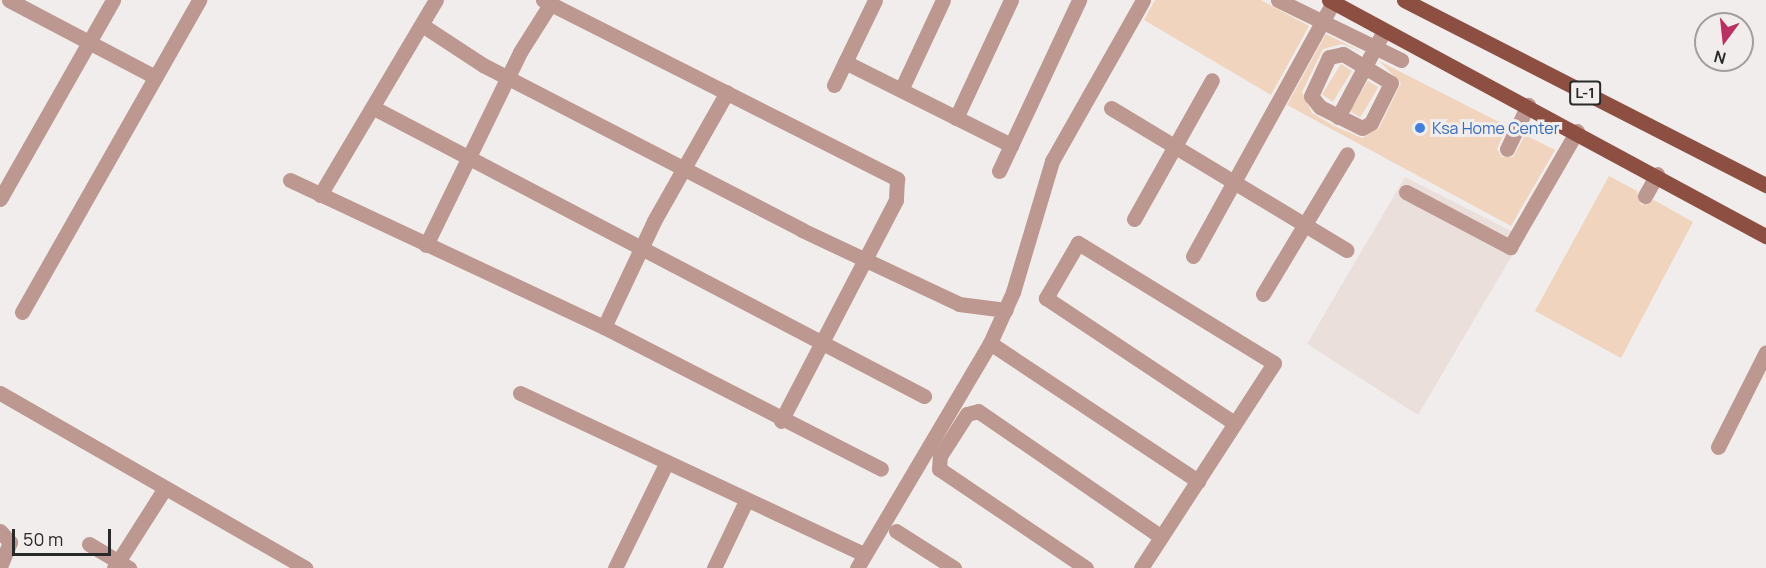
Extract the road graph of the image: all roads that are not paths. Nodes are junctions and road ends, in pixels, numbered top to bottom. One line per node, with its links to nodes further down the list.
1 (9, 0): 17 (street)
2 (113, 0): 17 (street)
3 (199, 0): 22 (street)
4 (436, 0): 15 (street)
5 (875, 0): 20 (street)
6 (943, 0): 26 (street)
7 (1011, 0): 32 (street)
8 (1079, 0): 34 (street)
9 (1143, 0): 58 (street)
10 (1278, 0): 14 (street)
11 (1404, 0): 44 (main road, L-1)
12 (1331, 1): 14 (street); 16 (main road, L-1)
13 (547, 2): 23 (street); 27 (street)
14 (1323, 20): 18 (street); 43 (street)
15 (422, 25): 23 (street); 29 (street)
16 (1384, 31): 18 (street); 28 (main road, L-1)
17 (88, 43): 22 (street); 48 (street)
18 (1375, 47): 19 (street); 21 (street)
19 (1401, 60)
20 (845, 62): 25 (street); 26 (street)
21 (1365, 66): 31 (street); 31 (street); 31 (street)
22 (155, 77): 59 (street)
23 (511, 80): 38 (street); 39 (street)
24 (1212, 80): 35 (street)
25 (834, 86)
26 (901, 90): 32 (street)
27 (727, 92): 39 (street); 56 (street)
28 (1528, 105): 33 (main road, L-1); 36 (street)
29 (374, 108): 38 (street); 46 (street)
30 (1111, 108): 35 (street)
31 (1338, 117)
32 (956, 118): 34 (street)
33 (1576, 130): 41 (main road, L-1); 45 (street)
34 (1011, 145): 40 (street)
35 (1175, 147): 43 (street); 49 (street)
36 (1507, 149)
37 (1347, 153): 50 (street)
38 (470, 162): 52 (street); 54 (street)
39 (686, 169): 54 (street); 56 (street)
40 (999, 171)
41 (1657, 174): 47 (street); 51 (main road, L-1)
42 (290, 180): 46 (street)
43 (1237, 184): 50 (street); 55 (street)
44 (1766, 185)
45 (1406, 192)
46 (320, 195): 52 (street)
47 (1645, 196)
48 (0, 199)
49 (1134, 219)
50 (1303, 224): 53 (street); 57 (street)
51 (1766, 237)
52 (426, 246): 60 (street)
53 (1346, 250)
54 (641, 251): 60 (street); 62 (street)
55 (1193, 256)
56 (866, 260): 58 (street); 62 (street)
57 (1263, 294)
58 (1006, 310): 61 (street)
59 (22, 312)
60 (604, 327): 67 (street)
61 (990, 343): 72 (street); 79 (street)
62 (822, 344): 66 (street); 67 (street)
63 (1766, 352): 69 (street)
64 (0, 393): 73 (street)
65 (520, 393): 70 (street)
66 (924, 396)
67 (781, 421): 71 (street)
68 (1234, 423): 68 (street); 72 (street)
69 (1718, 447)
70 (667, 462): 74 (street); 83 (street)
71 (881, 469)
72 (1198, 481): 77 (street)
73 (165, 488): 80 (street); 82 (street)
74 (746, 501): 79 (street); 84 (street)
75 (0, 531): 81 (street)
76 (896, 531): 85 (street)
77 (1161, 537): 86 (street); 87 (street)
78 (89, 543): 80 (street)
79 (860, 561)
80 (121, 566)
81 (0, 567)
82 (305, 568)
83 (615, 568)
84 (714, 568)
85 (954, 568)
86 (1086, 568)
87 (1141, 568)

